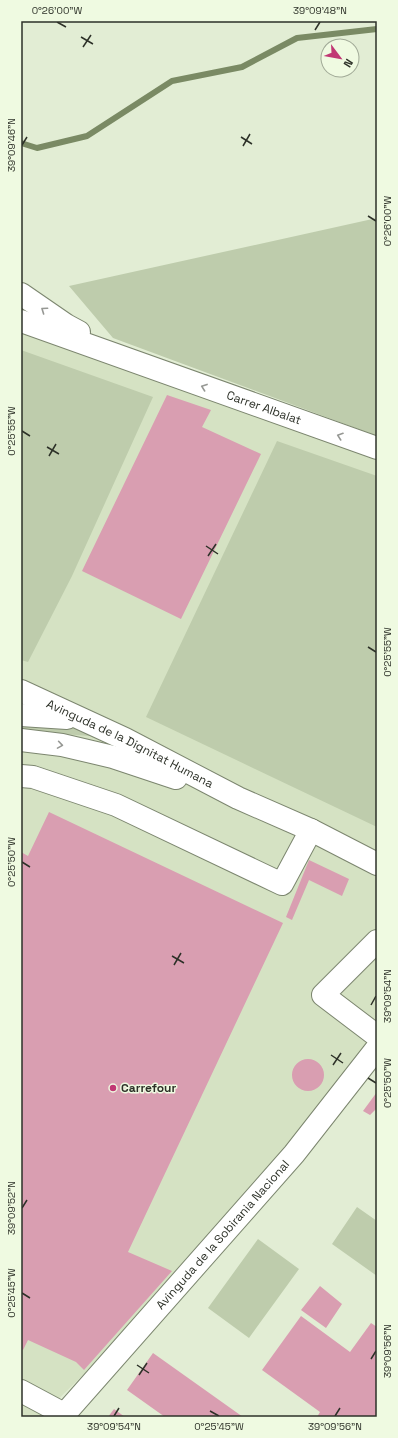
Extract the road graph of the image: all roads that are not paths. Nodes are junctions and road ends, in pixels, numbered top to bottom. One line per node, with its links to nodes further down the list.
1 (21, 294): 3 (street, Carrer Albalat, one-way to 1)
2 (21, 321): 3 (street, Carrer Albalat)
3 (151, 368): 4 (street, Carrer Albalat, one-way to 3)
4 (377, 448)
5 (21, 690): 7 (street, Avinguda de la Dignitat Humana)
6 (21, 715): 7 (street)
7 (80, 719): 10 (street, Avinguda de la Dignitat Humana)
8 (21, 740): 10 (street, Avinguda de la Dignitat Humana, one-way to 10)
9 (21, 776): 11 (street)
10 (238, 798): 11 (street, Avinguda de la Dignitat Humana)
11 (311, 830): 12 (street, Avinguda de la Dignitat Humana)
12 (377, 864)
13 (377, 941): 14 (street)
14 (377, 1036)
15 (377, 1048): 17 (street, Avinguda de la Sobirania Nacional)
16 (21, 1391): 17 (street)
17 (63, 1416)

